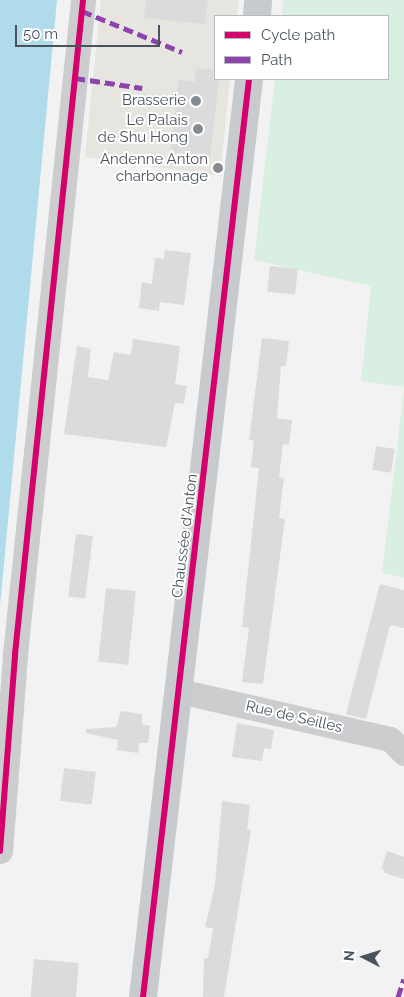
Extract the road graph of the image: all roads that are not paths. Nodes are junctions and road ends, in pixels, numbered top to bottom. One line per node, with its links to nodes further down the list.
1 (83, 0): 7 (street)
2 (258, 0): 3 (main road)
3 (256, 15)
4 (249, 80): 5 (main road, Chaussée d'Anton)
5 (179, 691): 6 (street, Rue de Seilles); 8 (main road, Chaussée d'Anton)
6 (404, 753)
7 (0, 851)
8 (143, 997)

